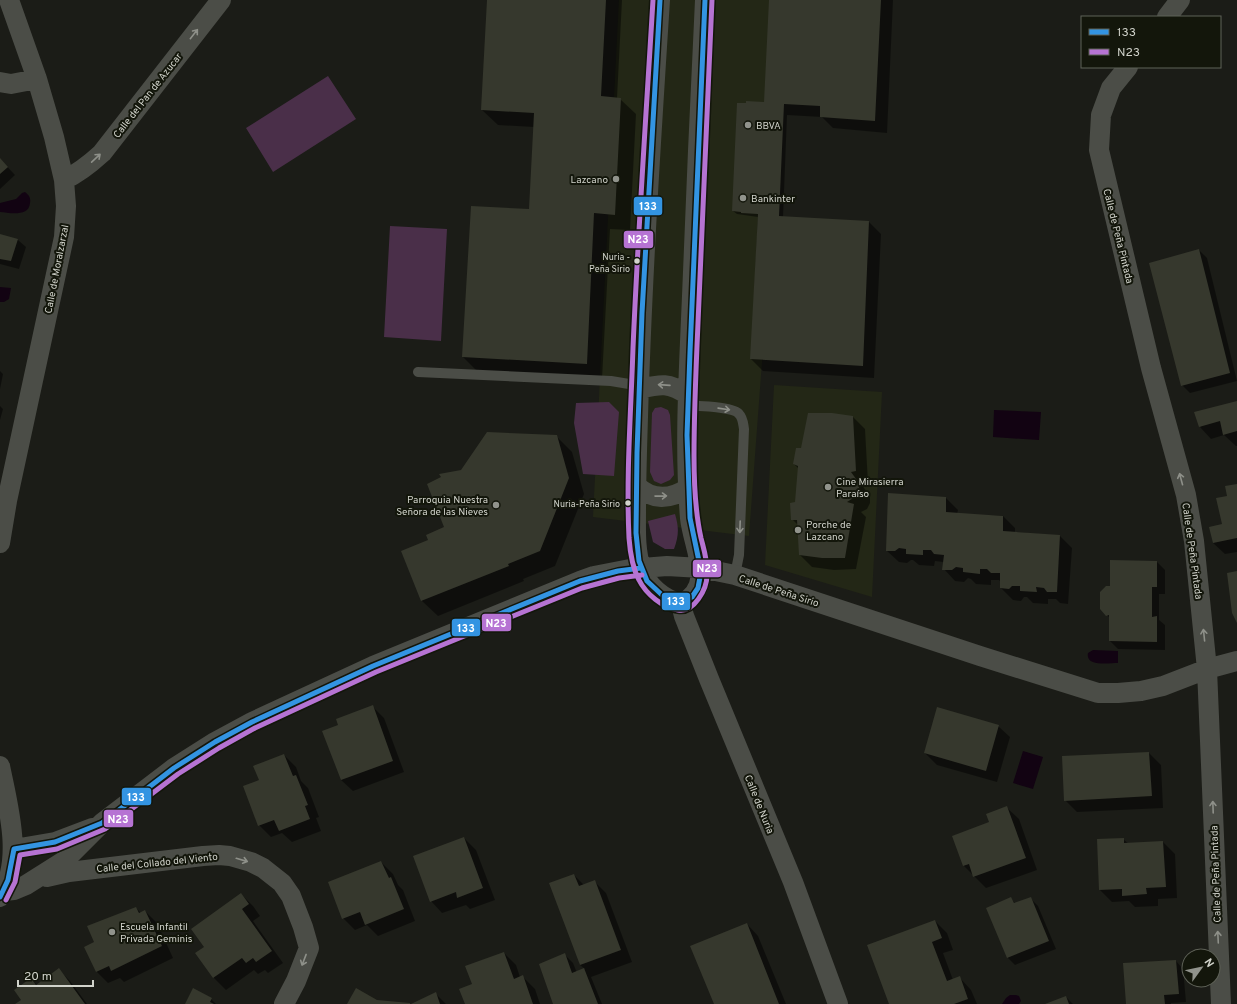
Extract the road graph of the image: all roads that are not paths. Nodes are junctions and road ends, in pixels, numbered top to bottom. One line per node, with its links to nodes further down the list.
1 (9, 0): 8 (street, Calle de Moralzarzal)
2 (221, 0): 10 (street, Calle del Pan de Azucar, one-way to 2)
3 (660, 0): 12 (street)
4 (705, 0): 13 (street)
5 (1180, 0): 6 (street)
6 (1168, 16)
7 (1127, 68): 22 (street, Calle de Peña Pintada, one-way to 7)
8 (36, 79): 9 (street); 10 (street, Calle de Moralzarzal)
9 (0, 82)
10 (64, 180): 16 (street, Calle de Moralzarzal)
11 (418, 372): 12 (lane)
12 (639, 388): 13 (street, one-way to 12); 14 (street)
13 (687, 403): 15 (street); 19 (lane, one-way to 19)
14 (636, 484): 15 (street, one-way to 15); 17 (street)
15 (688, 488): 18 (street)
16 (0, 543)
17 (641, 568): 18 (street, Calle de Peña Sirio); 20 (street); 24 (street, Calle de Peña Sirio)
18 (701, 568): 19 (street, Calle de Peña Sirio); 20 (street)
19 (735, 575): 22 (street, Calle de Peña Sirio)
20 (681, 604): 29 (street, Calle de Nuria)
21 (1237, 661): 22 (street, Calle de Peña Sirio)
22 (1207, 669): 30 (street, Calle de Peña Pintada, one-way to 22)
23 (0, 766): 25 (street)
24 (102, 823): 25 (street); 26 (street, Calle de Peña Sirio)
25 (14, 848): 27 (street)
26 (37, 879): 27 (street, Calle de Peña Sirio); 28 (street, Calle del Collado del Viento, one-way to 28)
27 (2, 894)
28 (284, 1004)
29 (838, 1004)
30 (1221, 1004)

